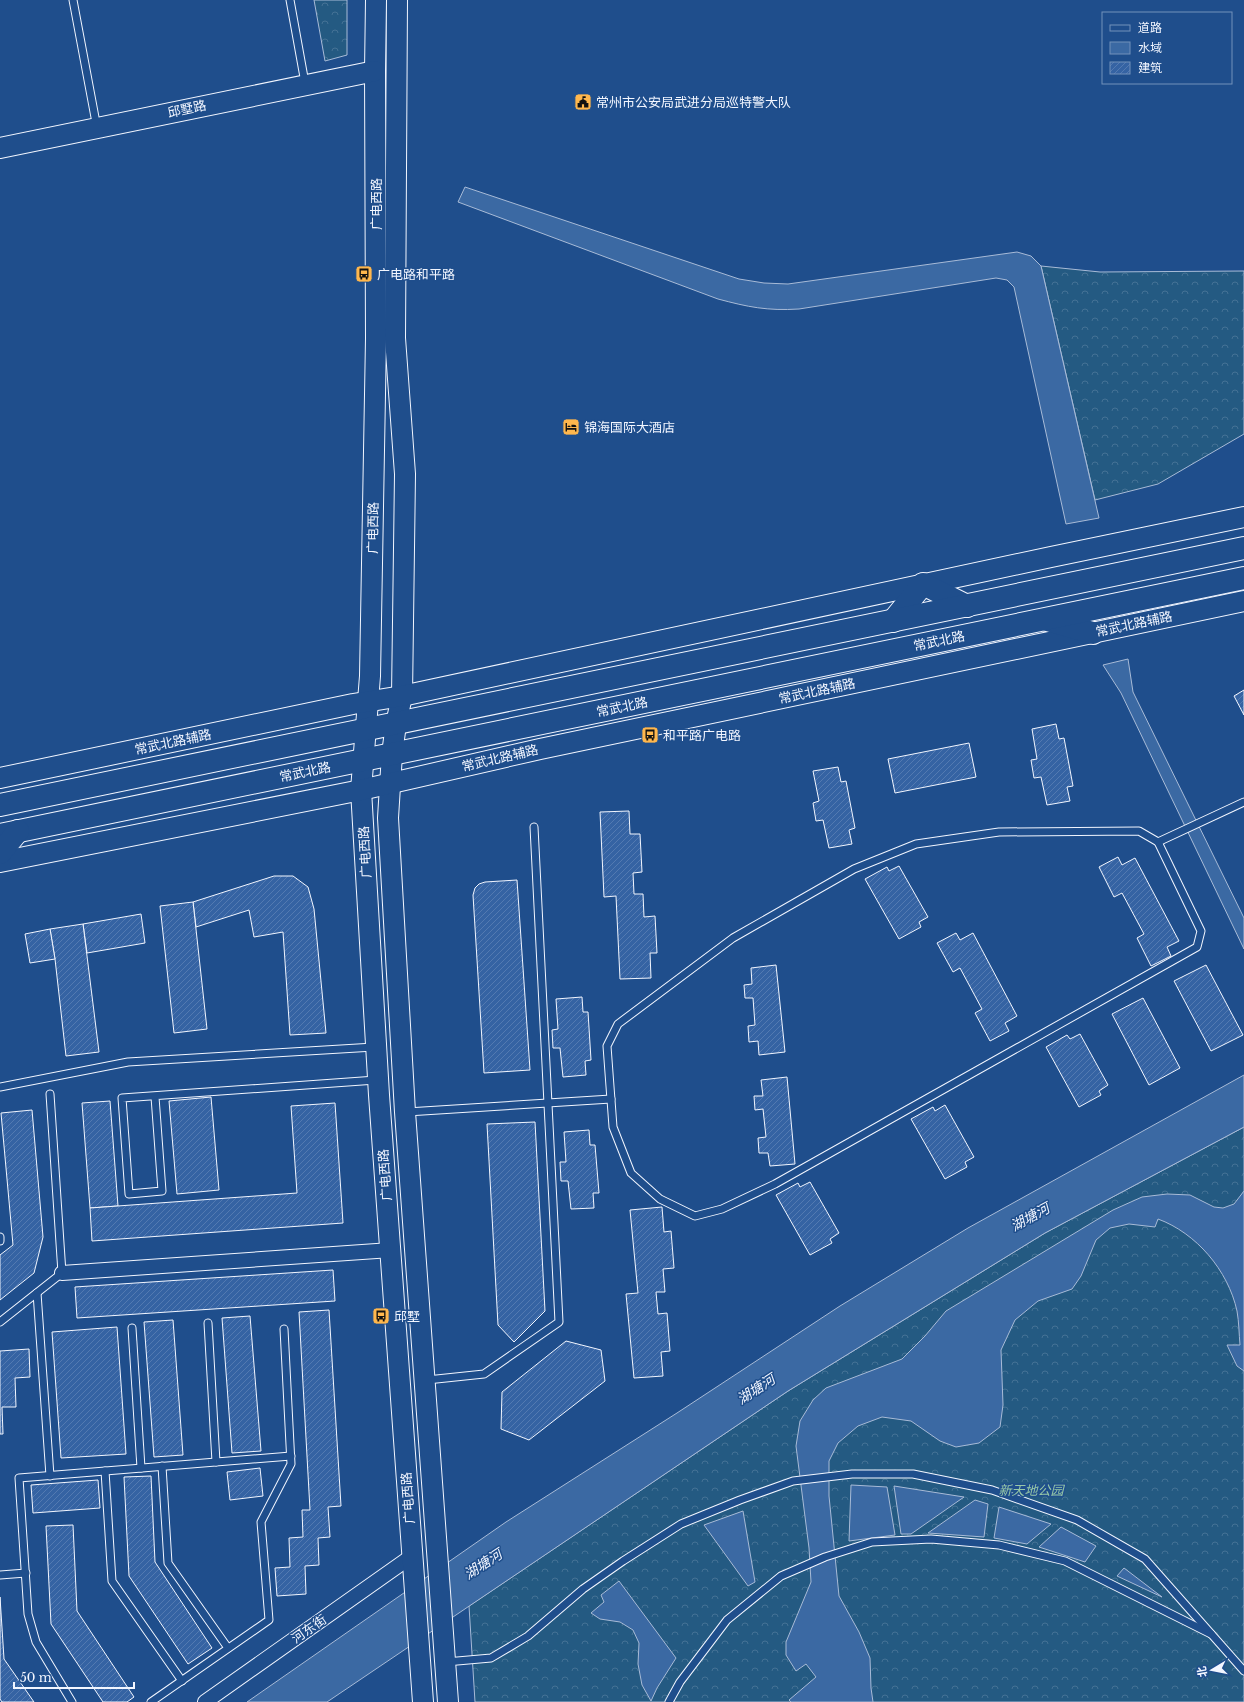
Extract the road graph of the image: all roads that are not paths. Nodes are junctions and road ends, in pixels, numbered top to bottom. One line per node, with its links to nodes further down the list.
1 (73, 0): 7 (lane)
2 (290, 0): 6 (lane)
3 (376, 0): 5 (main road, 广电西路)
4 (397, 0): 18 (main road, 广电西路)
5 (375, 71): 6 (main road, 邱墅路); 19 (main road, 广电西路)
6 (306, 85): 7 (main road, 邱墅路)
7 (97, 128): 8 (main road, 邱墅路)
8 (0, 148)
9 (1244, 517): 12 (main road)
10 (1244, 548): 14 (main road)
11 (1244, 578): 15 (main road, 常武北路)
12 (923, 584): 14 (main road); 16 (main road); 18 (main road)
13 (1244, 601): 17 (main road, 常武北路辅路)
14 (967, 606): 16 (main road)
15 (1044, 619): 17 (main road); 22 (main road, 常武北路)
16 (893, 621): 20 (main road)
17 (1093, 633): 25 (main road, 常武北路辅路)
18 (402, 696): 19 (main road, 常武北路辅路); 20 (main road, 广电西路)
19 (369, 702): 21 (main road, 广电西路); 24 (main road, 常武北路辅路)
20 (396, 724): 21 (main road); 22 (main road, 广电西路)
21 (365, 729): 23 (main road, 广电西路); 28 (main road)
22 (392, 754): 23 (main road, 常武北路); 25 (main road, 广电西路)
23 (363, 760): 26 (main road, 广电西路); 30 (main road, 常武北路)
24 (0, 778)
25 (390, 783): 26 (main road, 常武北路辅路); 41 (main road, 广电西路)
26 (361, 790): 33 (main road); 34 (main road, 广电西路)
27 (1244, 802): 31 (lane)
28 (0, 805)
29 (534, 827): 40 (lane)
30 (9, 833): 32 (main road)
31 (1158, 842): 39 (lane); 39 (lane)
32 (0, 853)
33 (0, 862)
34 (377, 1046): 35 (main road, 广电西路); 36 (lane)
35 (379, 1080): 38 (lane); 44 (main road, 广电西路)
36 (0, 1087)
37 (50, 1094): 45 (lane)
38 (154, 1096): 38 (lane)
39 (611, 1099): 40 (lane)
40 (548, 1103): 41 (lane); 51 (lane)
41 (404, 1112): 51 (main road, 广电西路)
42 (0, 1237): 43 (lane)
43 (0, 1241)
44 (391, 1250): 45 (street); 58 (main road, 广电西路)
45 (62, 1273): 46 (lane)
46 (37, 1293): 47 (lane); 57 (lane)
47 (0, 1322)
48 (208, 1323): 53 (lane)
49 (132, 1328): 55 (lane)
50 (284, 1328): 52 (lane)
51 (424, 1380): 63 (main road, 广电西路)
52 (291, 1456): 53 (lane); 62 (lane)
53 (216, 1462): 54 (lane)
54 (162, 1466): 55 (lane); 62 (lane)
55 (141, 1468): 56 (lane)
56 (105, 1471): 57 (lane); 65 (lane)
57 (50, 1476): 59 (lane)
58 (412, 1556): 68 (street, 河东街); 69 (main road, 广电西路)
59 (26, 1573): 60 (lane); 66 (lane)
60 (0, 1575)
61 (1214, 1636): 63 (lane); 64 (lane); 71 (lane)
62 (228, 1648): 65 (lane)
63 (445, 1662): 70 (main road, 广电西路)
64 (1244, 1671)
65 (182, 1681): 67 (lane)
66 (72, 1702)
67 (151, 1702)
68 (205, 1702)
69 (423, 1702)
70 (448, 1702)
71 (669, 1702)

